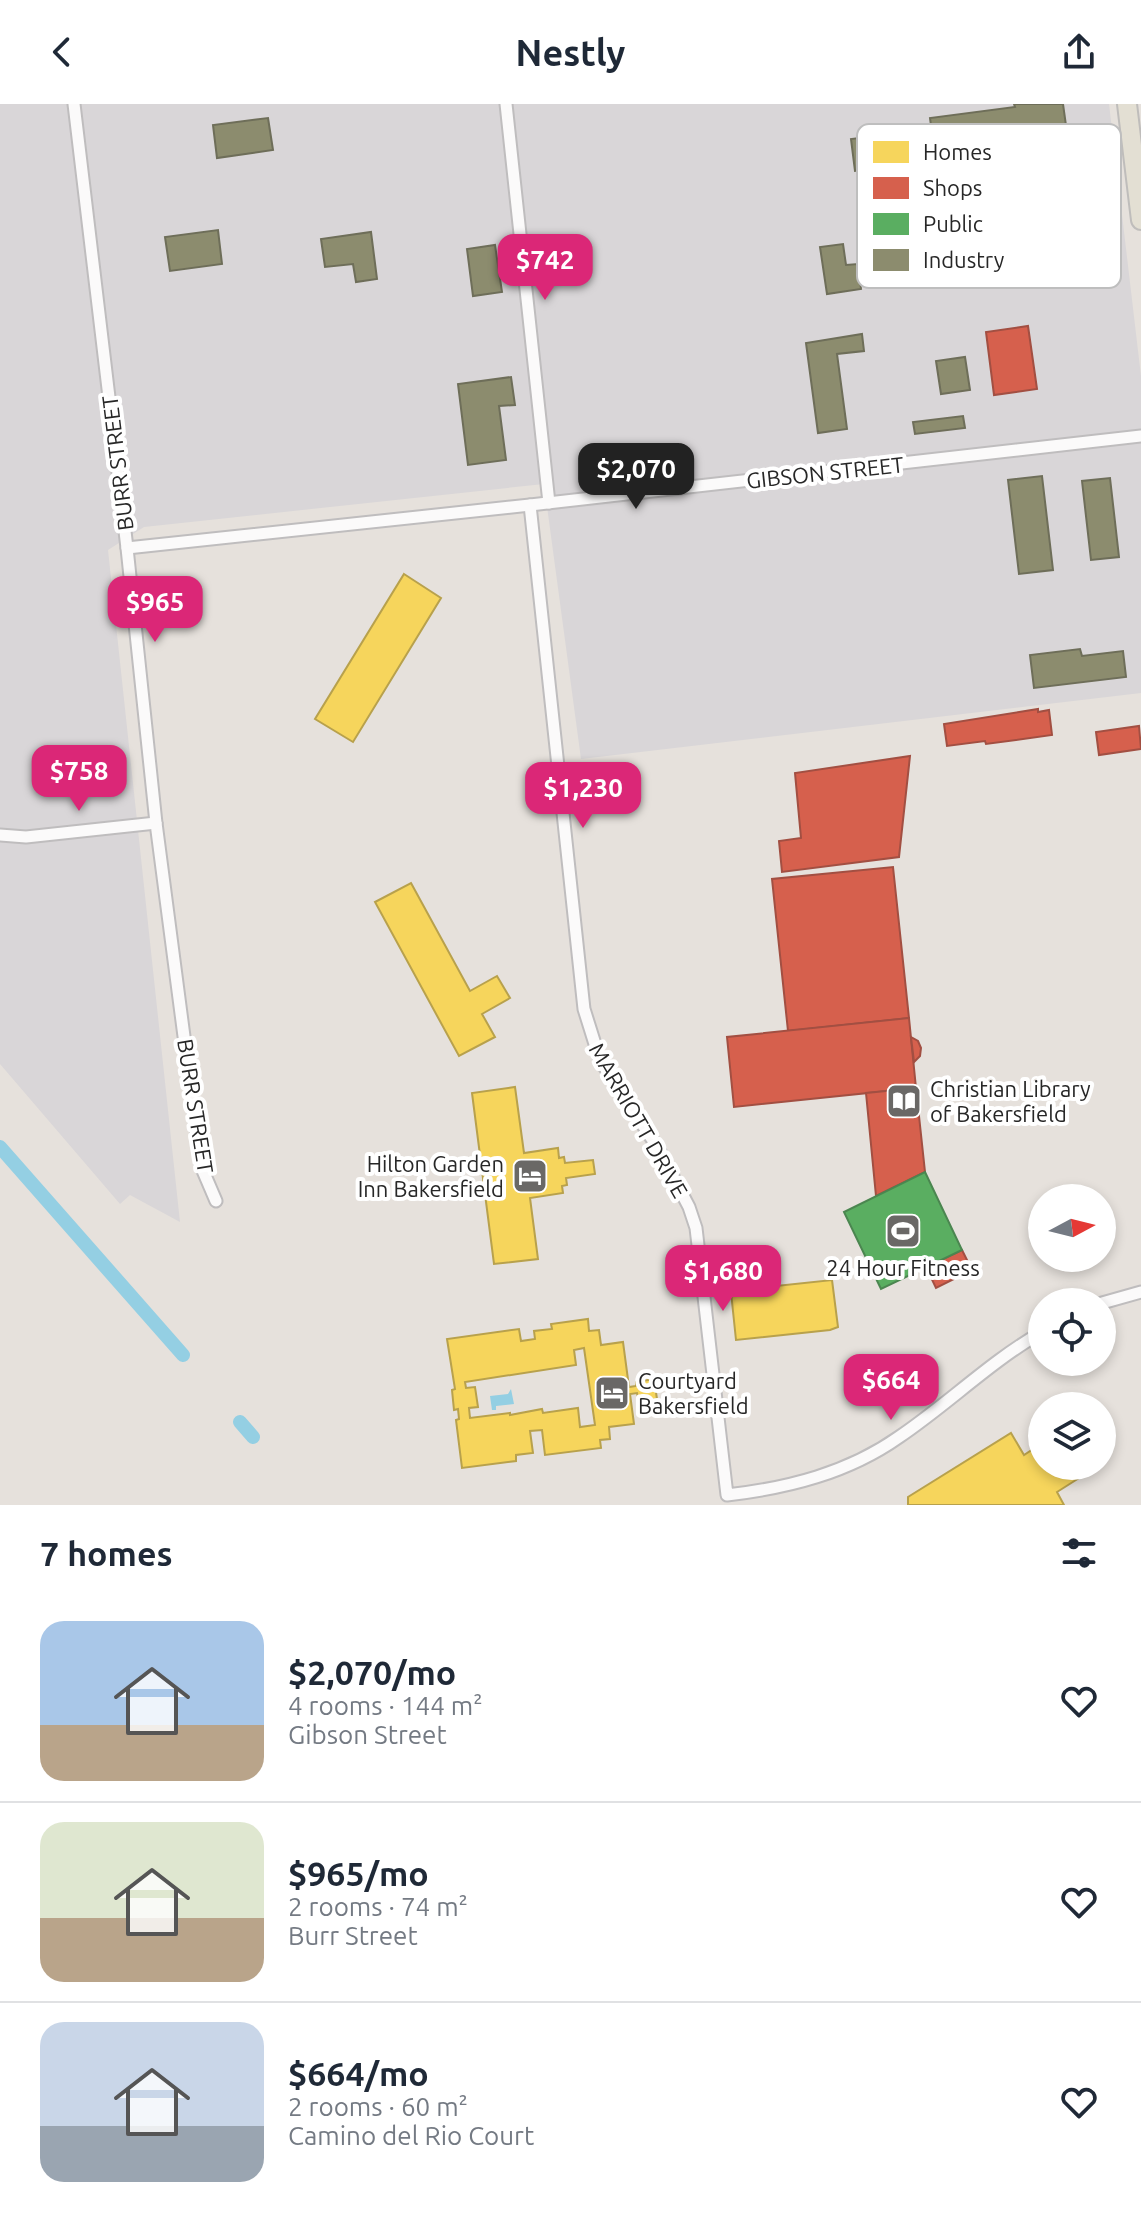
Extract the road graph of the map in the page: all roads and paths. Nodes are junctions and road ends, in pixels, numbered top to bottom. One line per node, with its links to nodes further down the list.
1 (74, 104): 8 (street, BURR STREET)
2 (506, 104): 6 (street)
3 (1127, 104): 4 (main road)
4 (1141, 220)
5 (1141, 436): 6 (street, GIBSON STREET)
6 (549, 503): 7 (street, GIBSON STREET)
7 (530, 505): 8 (street, GIBSON STREET); 14 (street, MARRIOTT DRIVE)
8 (127, 548): 9 (street, BURR STREET)
9 (156, 823): 10 (street); 11 (street, BURR STREET)
10 (0, 835)
11 (216, 1201)
12 (1141, 1292): 13 (street)
13 (1116, 1299)
14 (1028, 1342)

